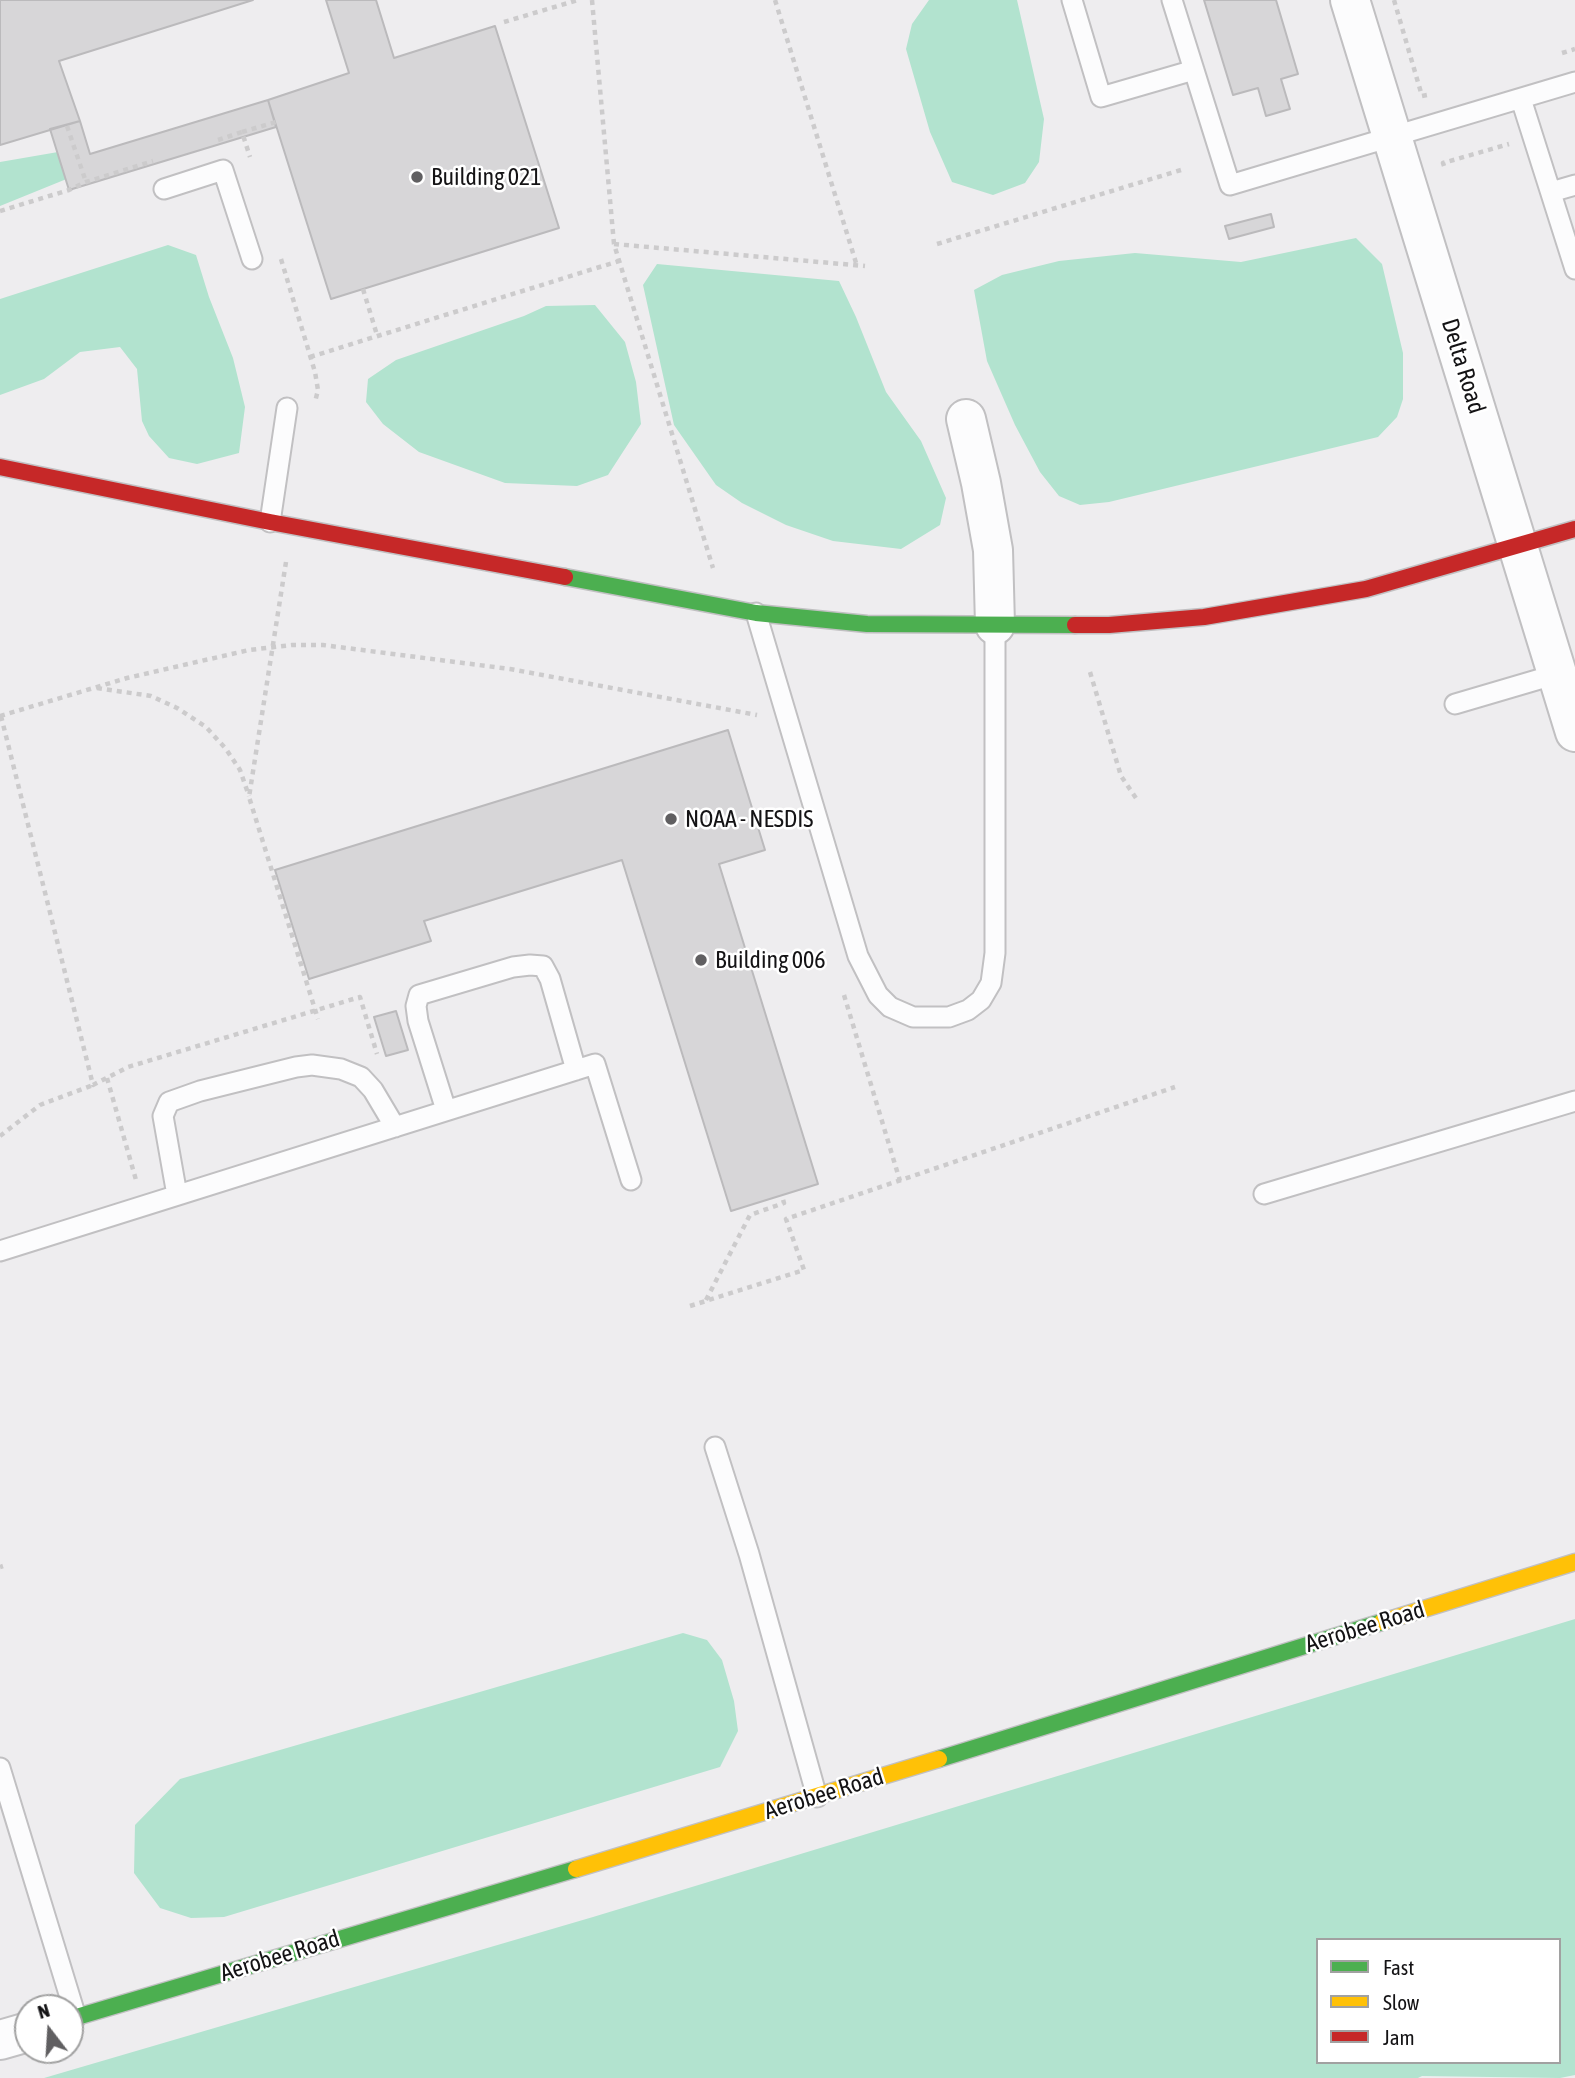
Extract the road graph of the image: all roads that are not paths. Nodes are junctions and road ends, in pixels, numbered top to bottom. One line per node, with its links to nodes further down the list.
1 (1072, 0): 4 (lane)
2 (1172, 0): 4 (lane)
3 (1350, 0): 7 (street, Delta Road)
4 (1194, 70): 7 (lane)
5 (1575, 82): 6 (lane)
6 (1521, 99): 7 (lane); 10 (lane)
7 (1391, 138): 18 (street, Delta Road)
8 (1575, 185): 10 (lane)
9 (164, 189): 11 (lane)
10 (1550, 192): 12 (lane)
11 (251, 259)
12 (1575, 269)
13 (287, 408): 16 (lane)
14 (966, 419): 20 (street)
15 (0, 467): 16 (street)
16 (270, 522): 19 (street)
17 (1575, 529): 18 (street)
18 (1519, 547): 20 (street); 21 (street, Delta Road)
19 (756, 613): 20 (street); 20 (lane)
20 (995, 625)
21 (1557, 674): 22 (lane); 23 (street, Delta Road)
22 (1455, 704)
23 (1575, 732)
24 (576, 1070): 26 (lane); 26 (lane); 28 (lane)
25 (1575, 1101): 29 (lane)
26 (446, 1110): 27 (lane)
27 (394, 1127): 30 (lane); 30 (lane)
28 (631, 1180)
29 (1264, 1194)
30 (177, 1195): 31 (lane)
31 (0, 1251)
32 (715, 1447): 36 (lane)
33 (1575, 1562): 36 (street, Aerobee Road)
34 (0, 1768): 35 (lane)
35 (3, 1789): 37 (lane)
36 (817, 1797): 38 (street, Aerobee Road)
37 (66, 1994)
38 (84, 2015)

